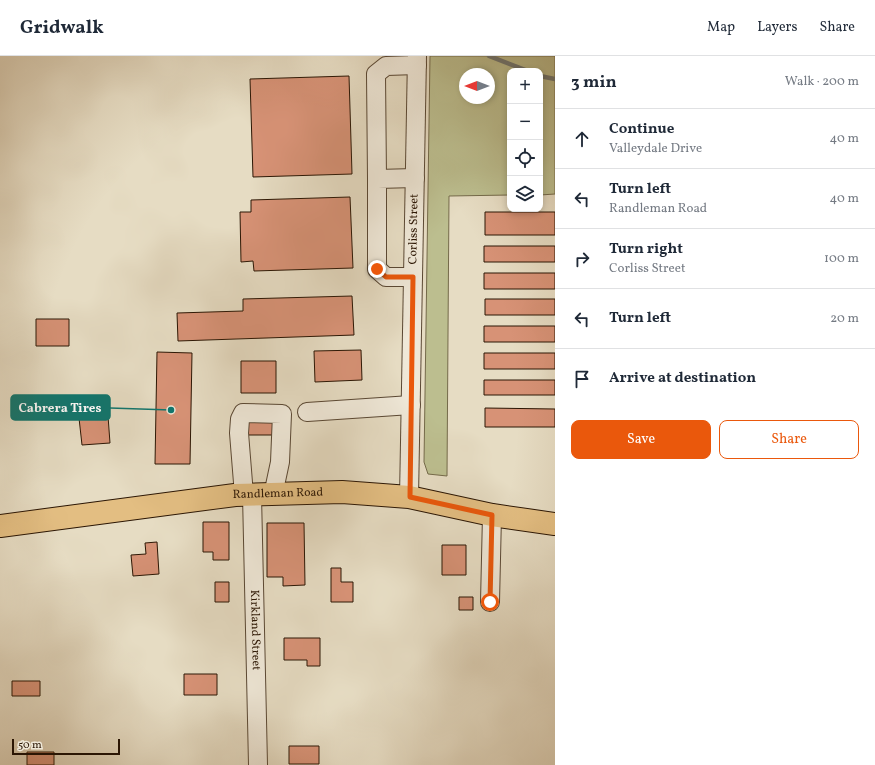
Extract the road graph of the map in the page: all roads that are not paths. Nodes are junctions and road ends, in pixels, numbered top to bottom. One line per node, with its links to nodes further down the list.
1 (417, 61): 2 (street, Corliss Street); 3 (street)
2 (415, 178): 3 (street); 4 (street, Corliss Street)
3 (377, 179): 4 (street)
4 (413, 277): 5 (street, Corliss Street)
5 (411, 405): 6 (street); 8 (street, Corliss Street)
6 (308, 412)
7 (256, 495): 8 (main road, Randleman Road); 11 (main road, Randleman Road); 13 (street, Kirkland Street)
8 (410, 497): 9 (main road, Randleman Road)
9 (492, 515): 10 (main road, Randleman Road); 12 (street)
10 (555, 524)
11 (0, 526)
12 (490, 602)
13 (258, 765)

